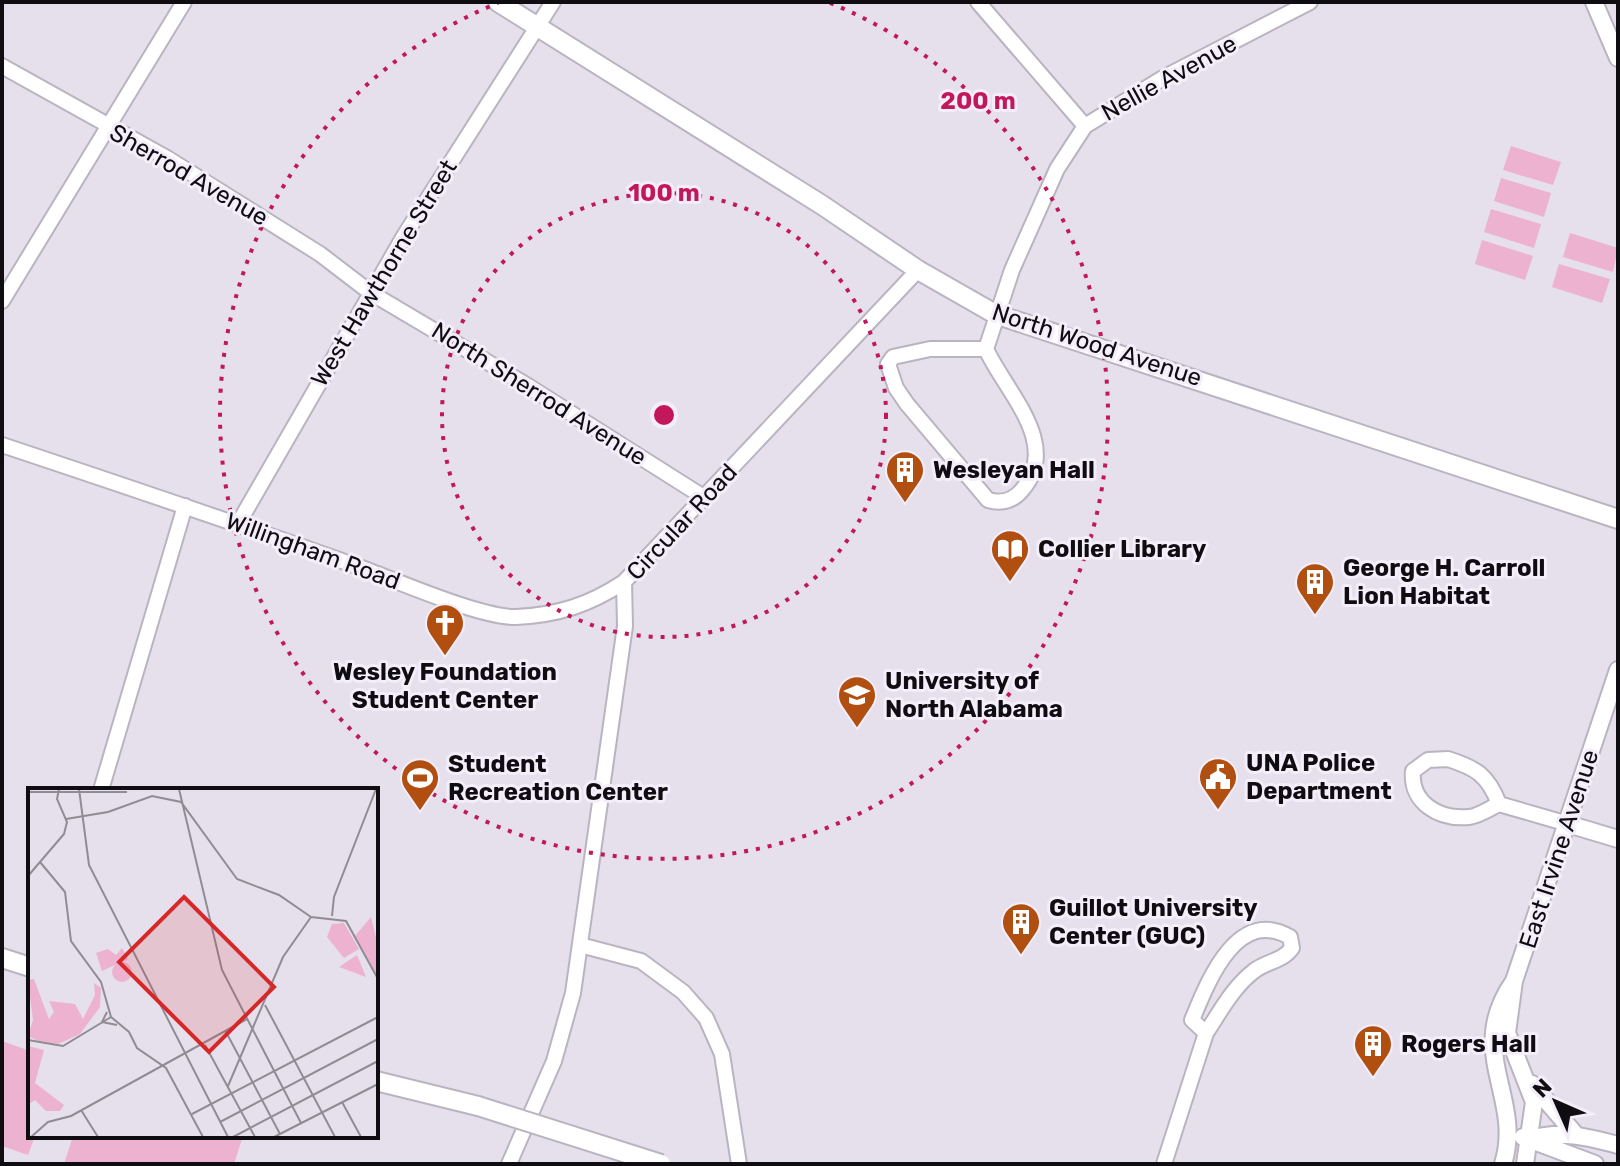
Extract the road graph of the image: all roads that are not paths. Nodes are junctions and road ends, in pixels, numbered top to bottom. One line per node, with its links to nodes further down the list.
1 (184, 2): 11 (street)
2 (498, 2): 7 (main road, North Wood Avenue)
3 (553, 2): 7 (street, West Hawthorne Street)
4 (978, 2): 10 (street)
5 (1310, 2): 10 (street, Nellie Avenue)
6 (1594, 2): 8 (street)
7 (536, 27): 12 (main road, North Wood Avenue); 13 (street, West Hawthorne Street)
8 (1618, 58)
9 (2, 66): 11 (street, Sherrod Avenue)
10 (1085, 126): 15 (street, Nellie Avenue)
11 (107, 128): 13 (street, Sherrod Avenue); 14 (street)
12 (918, 270): 15 (main road, North Wood Avenue); 18 (street, Circular Road)
13 (371, 293): 18 (street, North Sherrod Avenue); 21 (street, West Hawthorne Street)
14 (2, 301)
15 (995, 314): 16 (street, Nellie Avenue); 20 (main road, North Wood Avenue)
16 (986, 349): 16 (street)
17 (2, 445): 19 (street, Willingham Road)
18 (705, 498): 22 (street, Circular Road)
19 (185, 506): 21 (street, Willingham Road); 24 (street)
20 (1618, 519)
21 (238, 524): 22 (street, Willingham Road)
22 (624, 582): 28 (street, Circular Road)
23 (1618, 670): 26 (street, East Irvine Avenue)
24 (102, 788)
25 (1499, 804): 25 (street); 26 (street)
26 (1568, 824): 27 (street); 31 (street, East Irvine Avenue)
27 (1618, 839)
28 (580, 945): 39 (street, Circular Road); 41 (street)
29 (2, 958): 30 (main road)
30 (28, 966)
31 (1514, 981): 33 (street, East Irvine Avenue); 35 (street, East Irvine Avenue)
32 (1206, 1033): 32 (street); 42 (street)
33 (1526, 1077): 36 (street); 37 (street, East Irvine Avenue)
34 (378, 1081): 40 (main road, bridge)
35 (1510, 1134): 37 (street); 43 (street, East Irvine Avenue)
36 (1575, 1134): 37 (street); 38 (street)
37 (1531, 1139): 44 (street, East Irvine Avenue); 45 (street)
38 (1618, 1145)
39 (509, 1164)
40 (661, 1164)
41 (739, 1164)
42 (1164, 1164)
43 (1503, 1164)
44 (1525, 1164)
45 (1595, 1164)

